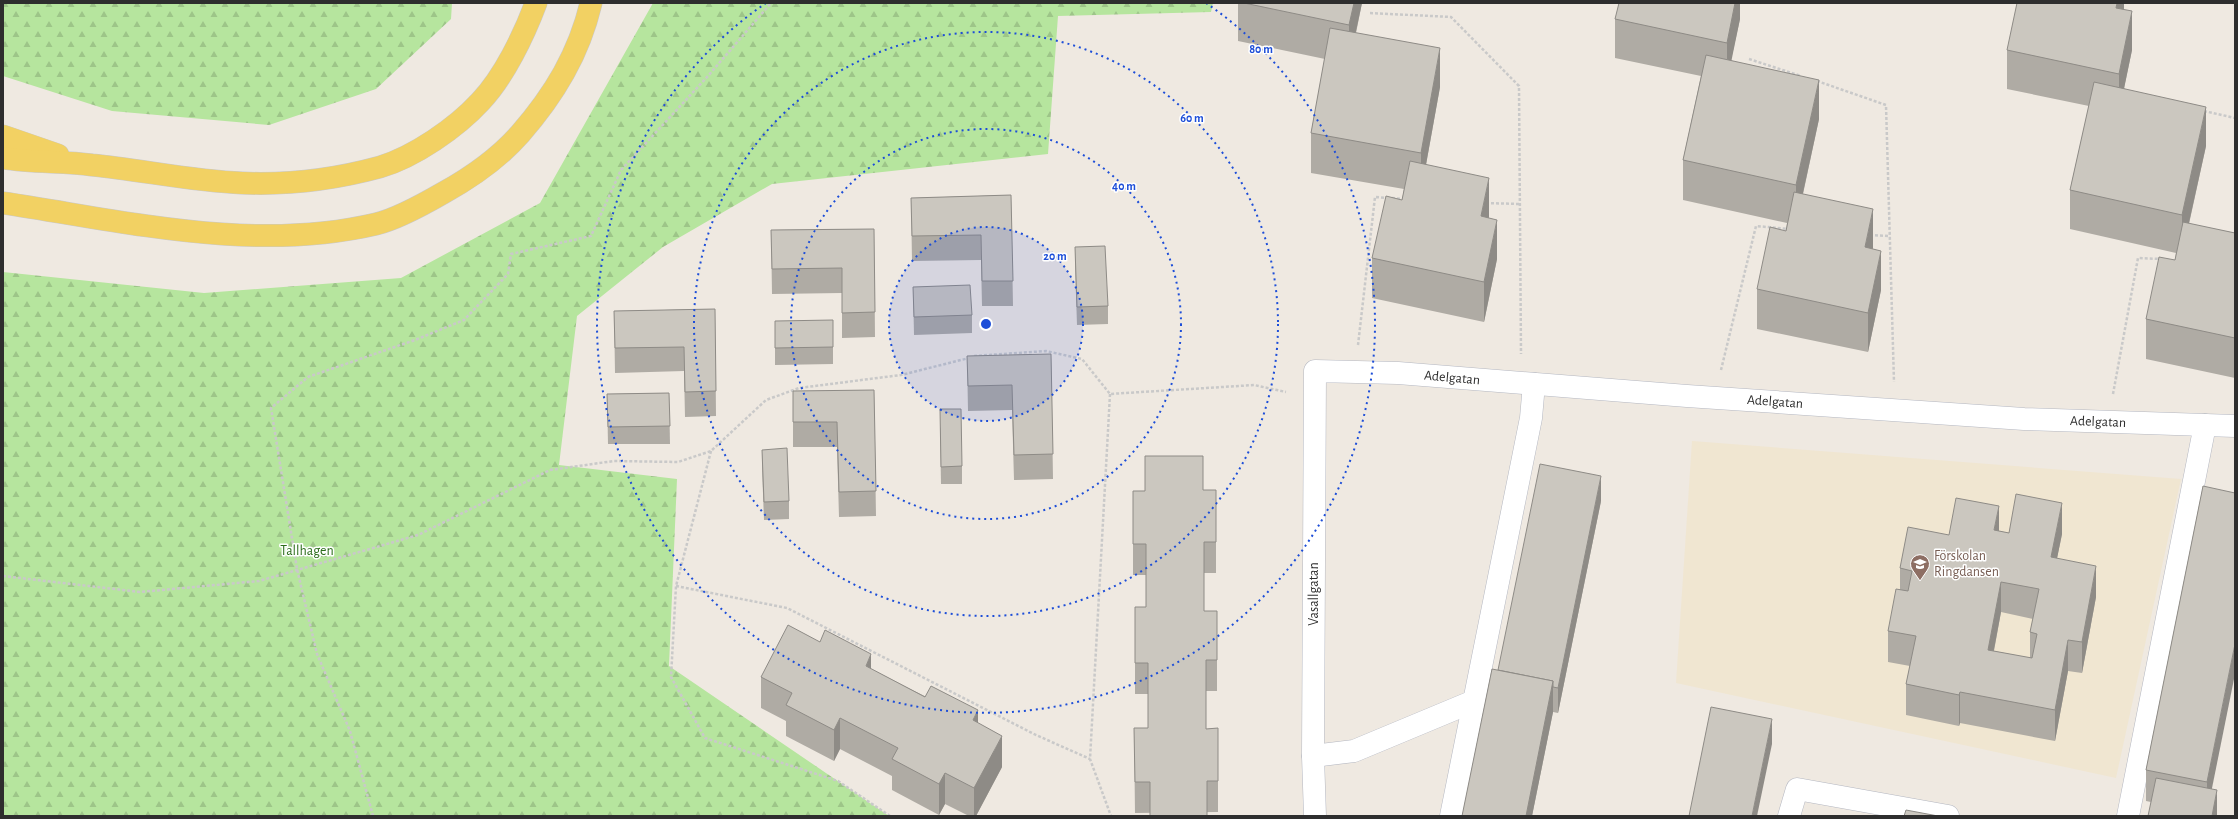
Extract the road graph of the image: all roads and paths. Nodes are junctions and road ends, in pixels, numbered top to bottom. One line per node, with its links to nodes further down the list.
1 (536, 3): 12 (main road)
2 (591, 3): 18 (main road)
3 (771, 3): 35 (path)
4 (1370, 13): 16 (path)
5 (1749, 59): 6 (path)
6 (1807, 78)
7 (1814, 80): 21 (path)
8 (2197, 109): 9 (path)
9 (2235, 118)
10 (3, 136): 12 (main road)
11 (3, 158): 12 (main road)
12 (92, 165)
13 (1405, 199): 23 (path)
14 (3, 202): 18 (main road)
15 (1482, 202): 16 (path)
16 (1520, 204): 24 (path)
17 (3, 206): 18 (main road)
18 (38, 208)
19 (1796, 229): 26 (path)
20 (1866, 234): 21 (path)
21 (1890, 236): 28 (path)
22 (2168, 260): 31 (path)
23 (1358, 348)
24 (1521, 355)
25 (1315, 371): 27 (street, Adelgatan); 39 (street, Vasallgatan)
26 (1719, 378)
27 (1534, 384): 32 (street, Adelgatan); 38 (street)
28 (1894, 385)
29 (1287, 392): 30 (path)
30 (1110, 394): 34 (path); 40 (path)
31 (2112, 399)
32 (2205, 425): 33 (street, Adelgatan); 49 (street)
33 (2235, 426)
34 (712, 451): 35 (path); 37 (path)
35 (297, 569): 36 (path); 42 (path)
36 (3, 576)
37 (676, 586): 40 (path); 43 (path)
38 (1474, 701): 39 (street); 46 (street)
39 (1313, 756): 45 (street, Vasallgatan)
40 (1090, 759): 44 (path)
41 (1897, 812): 47 (street); 48 (street)
42 (373, 816)
43 (890, 816)
44 (1110, 816)
45 (1315, 816)
46 (1451, 816)
47 (1789, 816)
48 (1948, 816)
49 (2128, 816)

